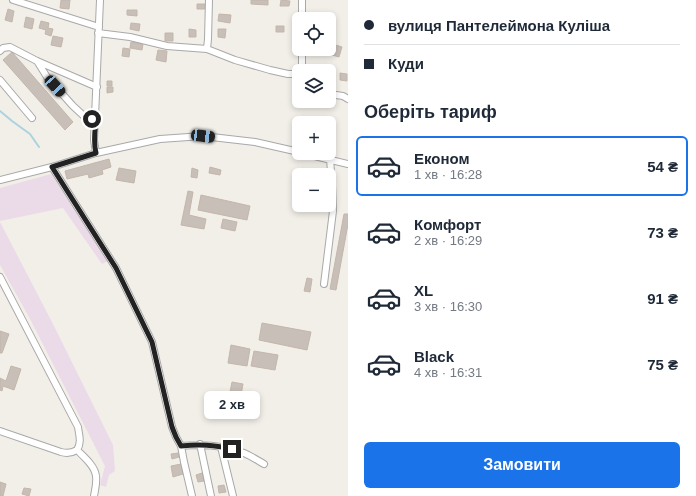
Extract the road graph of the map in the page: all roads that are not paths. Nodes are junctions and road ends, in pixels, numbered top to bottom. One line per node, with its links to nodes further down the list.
1 (14, 0): 6 (street)
2 (100, 0): 6 (street)
3 (209, 0): 7 (street)
4 (302, 0): 5 (street)
5 (302, 12)
6 (99, 30): 7 (street); 12 (street)
7 (207, 49): 10 (street)
8 (0, 52): 9 (street)
9 (37, 61): 12 (street); 16 (street)
10 (292, 74)
11 (0, 80): 15 (street)
12 (97, 87): 16 (street)
13 (336, 95): 14 (street)
14 (346, 96)
15 (32, 118)
16 (96, 120): 18 (street)
17 (292, 150): 18 (street)
18 (96, 153): 22 (street)
19 (330, 160): 25 (street)
20 (334, 160): 21 (street)
21 (348, 164)
22 (52, 167): 23 (street); 28 (street)
23 (0, 180)
24 (0, 277): 30 (street)
25 (324, 284)
26 (0, 431): 30 (street)
27 (200, 444): 28 (street); 29 (street); 34 (street)
28 (181, 446): 33 (street)
29 (221, 447): 31 (street); 35 (street)
30 (77, 450): 32 (street)
31 (264, 464)
32 (94, 496)
33 (192, 496)
34 (211, 496)
35 (233, 496)

